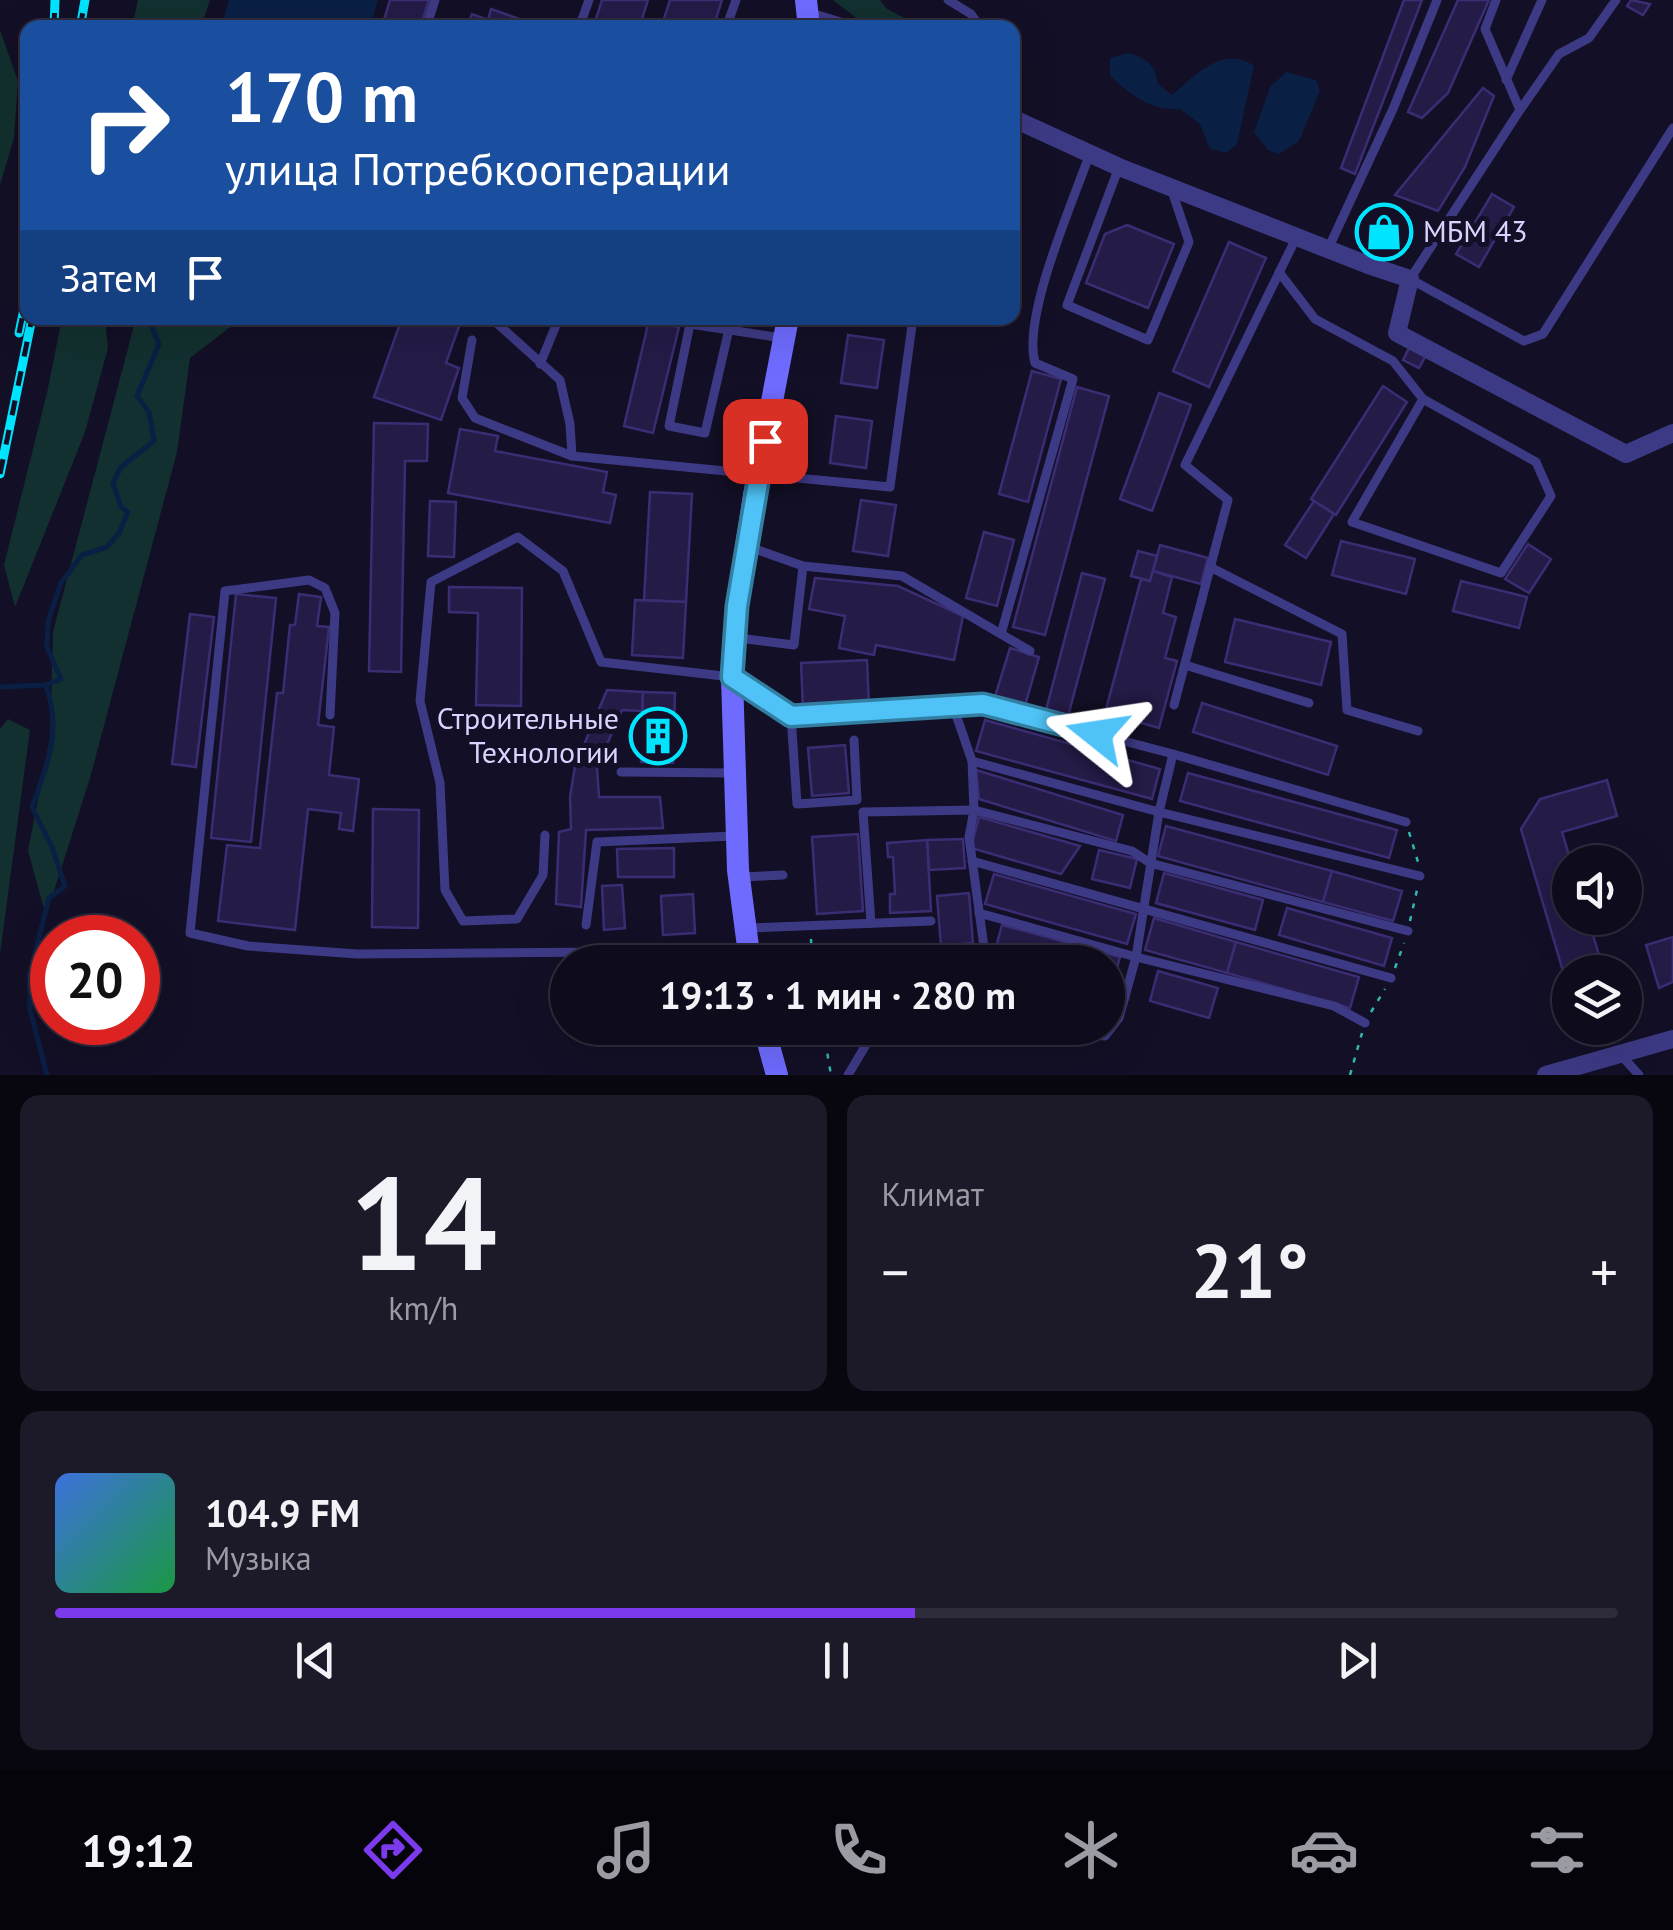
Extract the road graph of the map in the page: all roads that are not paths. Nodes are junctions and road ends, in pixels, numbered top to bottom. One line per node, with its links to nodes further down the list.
1 (948, 0): 6 (lane)
2 (1437, 0): 15 (lane)
3 (1496, 0): 7 (lane)
4 (1542, 0): 7 (lane)
5 (1616, 0): 8 (lane)
6 (975, 20)
7 (1506, 80): 8 (lane)
8 (1520, 110): 17 (lane)
9 (1020, 122): 11 (street)
10 (1673, 128): 17 (lane)
11 (1090, 153): 12 (street); 34 (lane)
12 (1119, 168): 13 (street); 13 (lane)
13 (1170, 185): 14 (street)
14 (1297, 236): 15 (street); 16 (lane)
15 (1328, 249): 17 (street)
16 (1280, 272): 27 (lane); 33 (lane)
17 (1410, 279): 28 (street)
18 (498, 325): 26 (lane)
19 (556, 325): 26 (lane)
20 (692, 325): 24 (lane)
21 (711, 325): 24 (lane)
22 (912, 325): 30 (lane)
23 (786, 328): 24 (lane); 30 (main road)
24 (729, 329)
25 (472, 340): 29 (lane)
26 (540, 364): 29 (lane)
27 (1423, 399): 27 (lane)
28 (1673, 433)
29 (572, 456): 30 (lane)
30 (759, 475): 31 (main road)
31 (746, 546): 32 (lane); 35 (main road)
32 (803, 566): 34 (lane); 35 (lane)
33 (1210, 567): 37 (lane); 44 (lane)
34 (1001, 634): 36 (lane)
35 (735, 638): 38 (main road)
36 (1030, 650)
37 (1185, 666): 39 (lane); 41 (lane)
38 (732, 677): 43 (lane); 49 (main road); 53 (lane)
39 (1309, 703)
40 (953, 706): 43 (lane); 46 (lane); 47 (lane)
41 (1174, 706)
42 (330, 715): 69 (lane)
43 (791, 716): 45 (lane)
44 (1418, 731)
45 (854, 740)
46 (1173, 754): 51 (lane); 52 (lane)
47 (972, 761): 50 (lane); 51 (lane)
48 (621, 772): 49 (lane)
49 (733, 772): 54 (main road)
50 (974, 810): 55 (lane); 56 (lane); 63 (lane)
51 (1159, 812): 56 (lane); 58 (lane)
52 (1406, 822)
53 (545, 834)
54 (736, 836): 59 (main road); 64 (lane)
55 (972, 861): 60 (lane); 61 (lane)
56 (1150, 863): 60 (lane); 65 (lane)
57 (783, 875): 59 (lane)
58 (1420, 876)
59 (739, 878): 66 (main road)
60 (1142, 906): 70 (lane); 71 (lane)
61 (979, 913): 68 (lane); 70 (lane)
62 (931, 921): 63 (lane)
63 (871, 923): 67 (lane)
64 (586, 926)
65 (1408, 931)
66 (747, 945)
67 (753, 945)
68 (984, 945)
69 (550, 951)
70 (1136, 957): 72 (lane); 73 (lane)
71 (1390, 978)
72 (1125, 998)
73 (1364, 1023)
74 (1673, 1039): 77 (street)
75 (768, 1045): 79 (main road)
76 (866, 1045): 80 (lane)
77 (1620, 1054): 78 (street); 81 (lane)
78 (1559, 1073)
79 (776, 1075)
80 (848, 1075)
81 (1639, 1075)

